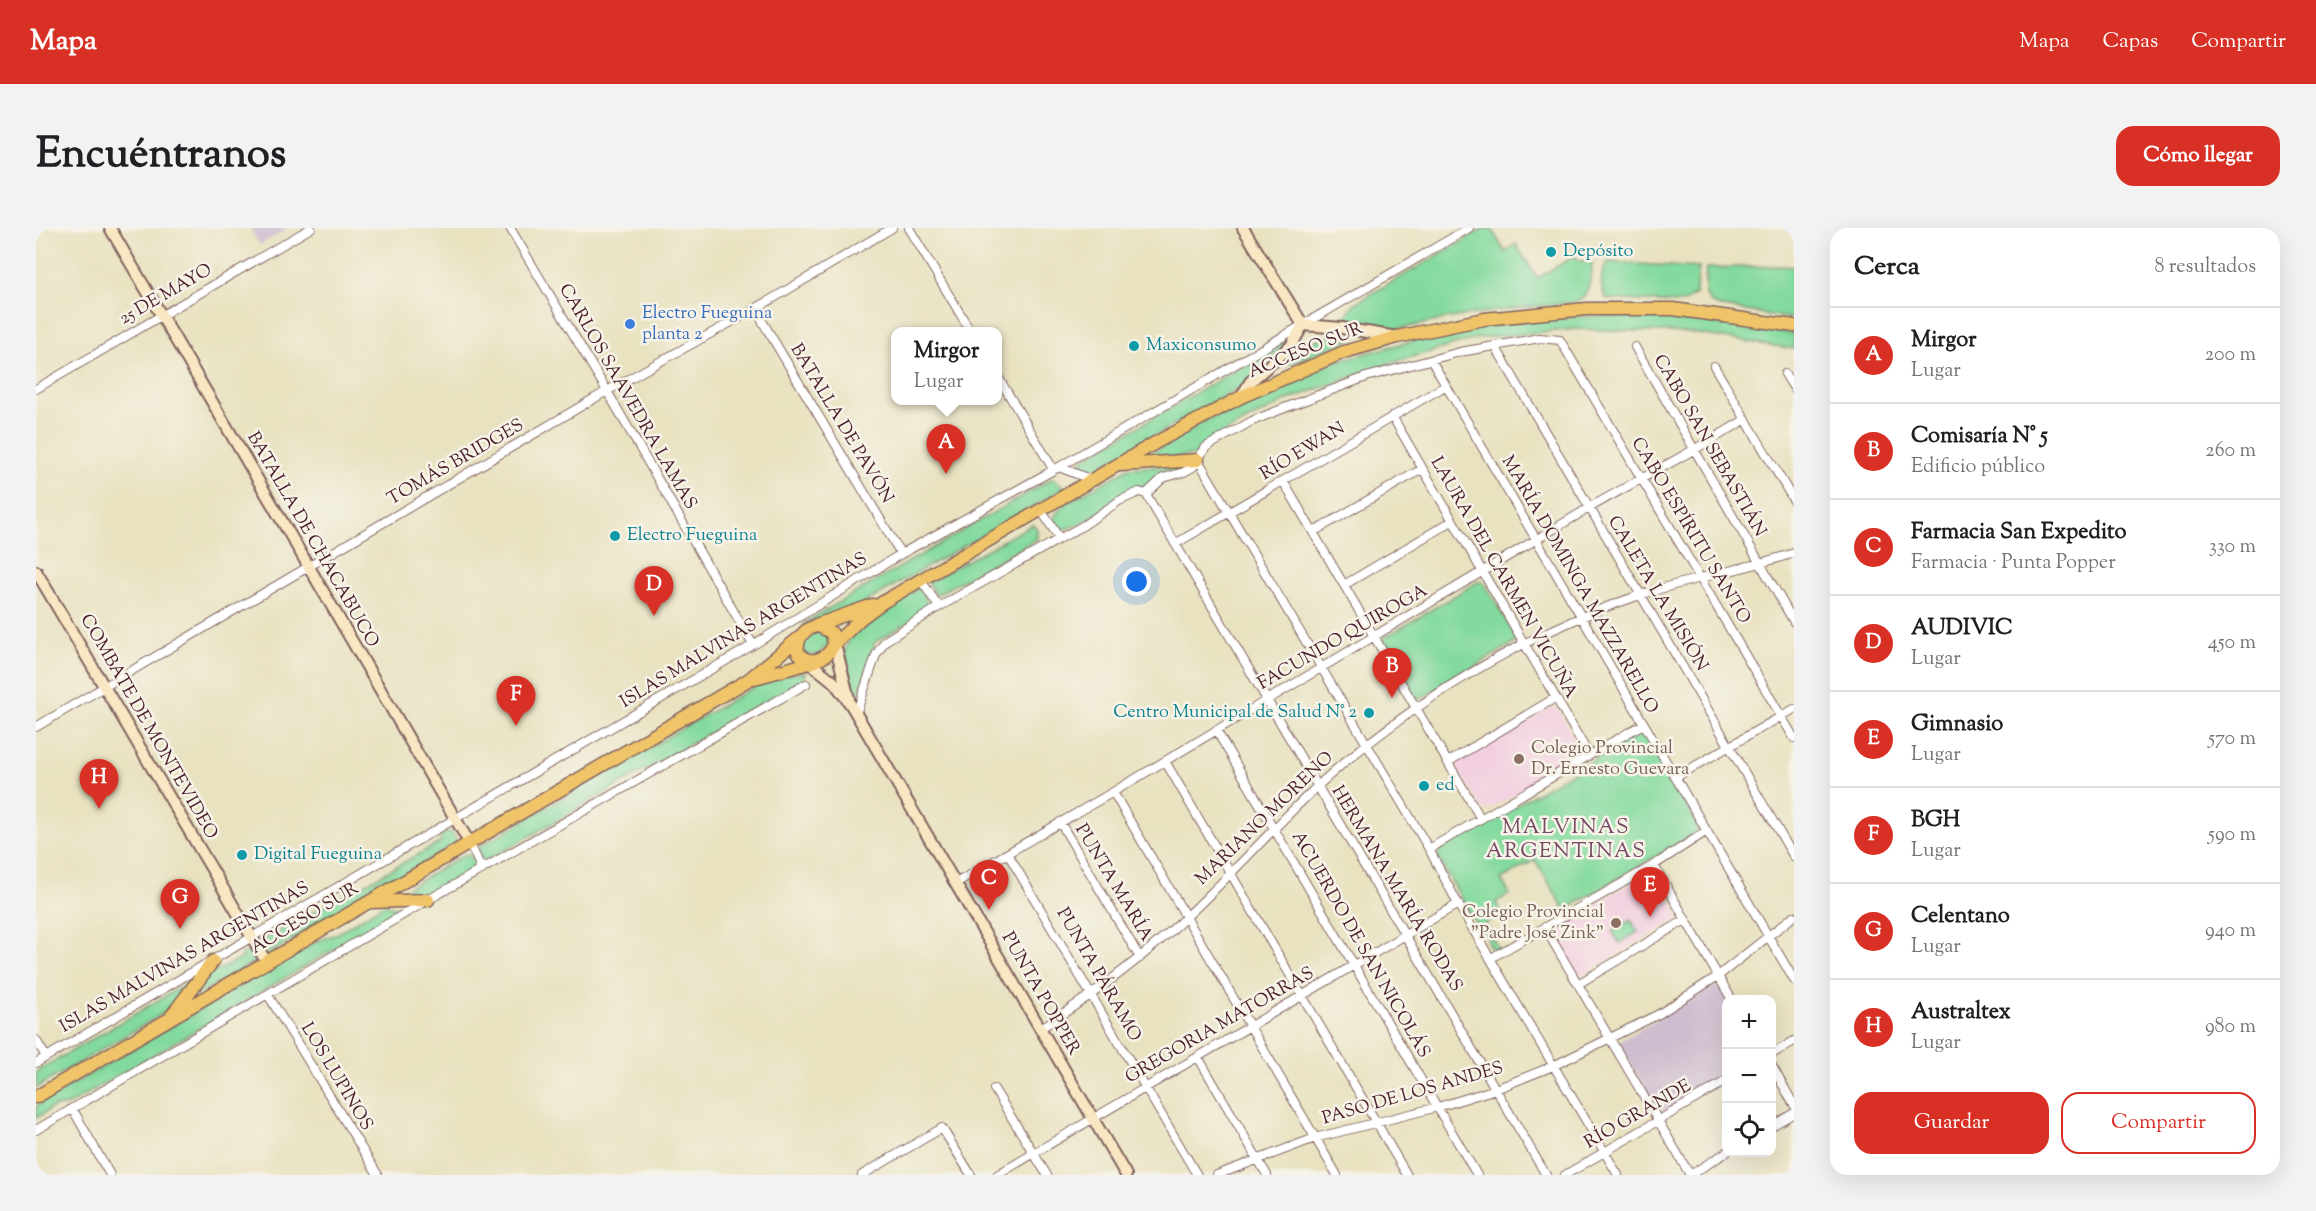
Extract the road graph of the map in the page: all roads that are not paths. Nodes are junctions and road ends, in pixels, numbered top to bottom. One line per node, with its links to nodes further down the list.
1 (110, 228): 9 (street, BATALLA DE CHACABUCO)
2 (311, 228): 9 (street, 25 DE MAYO)
3 (510, 228): 23 (street, CARLOS SAAVEDRA LAMAS)
4 (892, 228): 8 (street, TOMÁS BRIDGES)
5 (909, 228): 12 (street)
6 (1243, 228): 10 (street)
7 (1470, 228): 10 (street, ISLAS MALVINAS ARGENTINAS)
8 (755, 309): 23 (street, TOMÁS BRIDGES); 46 (street, BATALLA DE PAVÓN)
9 (160, 316): 22 (street, 25 DE MAYO); 48 (street, BATALLA DE CHACABUCO)
10 (1303, 325): 13 (street); 24 (street); 30 (street, ISLAS MALVINAS ARGENTINAS)
11 (1794, 326): 13 (main road, ACCESO SUR)
12 (968, 327)
13 (1397, 337): 24 (main road, ACCESO SUR)
14 (1495, 346): 16 (street); 32 (street, CABO ESPÍRITU SANTO); 37 (street, CALETA LA MISIÓN)
15 (1635, 347): 27 (street, CABO SAN SEBASTIÁN)
16 (1431, 360): 20 (street, MARÍA DOMINGA MAZZARELLO); 28 (street)
17 (1714, 366): 26 (street)
18 (1785, 374): 21 (street)
19 (1002, 383): 30 (street)
20 (1445, 386): 25 (street, RÍO EWAN); 43 (street, MARÍA DOMINGA MAZZARELLO)
21 (1794, 388)
22 (36, 389)
23 (607, 391): 48 (street, TOMÁS BRIDGES); 64 (street, CARLOS SAAVEDRA LAMAS)
24 (1241, 397): 29 (main road, ACCESO SUR)
25 (1392, 416): 31 (street, LAURA DEL CARMEN VICUÑA); 34 (street, RÍO EWAN)
26 (1746, 419): 27 (street, FACUNDO QUIROGA); 36 (street)
27 (1694, 452): 32 (street, FACUNDO QUIROGA); 47 (street, CABO SAN SEBASTIÁN)
28 (1198, 460): 29 (main road); 35 (street); 39 (street)
29 (1116, 465): 33 (main road, ACCESO SUR)
30 (1056, 468): 33 (street); 46 (street, ISLAS MALVINAS ARGENTINAS)
31 (1422, 469): 40 (street, LAURA DEL CARMEN VICUÑA); 41 (street)
32 (1641, 478): 37 (street, FACUNDO QUIROGA); 51 (street, CABO ESPÍRITU SANTO)
33 (1092, 480): 38 (main road, ACCESO SUR)
34 (1283, 481): 39 (street, RÍO EWAN); 41 (street)
35 (1146, 494): 42 (street); 44 (street, HERMANA MARÍA RODAS)
36 (1794, 501)
37 (1589, 508): 43 (street, FACUNDO QUIROGA); 54 (street, CALETA LA MISIÓN)
38 (1041, 510): 42 (street); 52 (main road, ACCESO SUR)
39 (1230, 512): 44 (street, RÍO EWAN); 66 (street)
40 (1452, 521): 50 (street, LAURA DEL CARMEN VICUÑA); 53 (street)
41 (1312, 532): 53 (street)
42 (1059, 538): 56 (street)
43 (1536, 540): 50 (street, FACUNDO QUIROGA); 57 (street, MARÍA DOMINGA MAZZARELLO)
44 (1176, 544): 73 (street, HERMANA MARÍA RODAS)
45 (1794, 553): 47 (street, MARIANO MORENO)
46 (901, 554): 64 (street, ISLAS MALVINAS ARGENTINAS)
47 (1761, 564): 51 (street, MARIANO MORENO); 58 (street, CABO SAN SEBASTIÁN)
48 (309, 567): 71 (street, TOMÁS BRIDGES); 90 (street, BATALLA DE CHACABUCO)
49 (36, 571): 71 (street, COMBATE DE MONTEVIDEO)
50 (1483, 573): 60 (street, FACUNDO QUIROGA); 63 (street, LAURA DEL CARMEN VICUÑA)
51 (1701, 576): 54 (street, MARIANO MORENO); 77 (street, CABO ESPÍRITU SANTO)
52 (920, 579): 55 (main road, ACCESO SUR); 56 (street)
53 (1344, 585): 60 (street)
54 (1640, 595): 57 (street, MARIANO MORENO); 83 (street, CALETA LA MISIÓN)
55 (883, 602): 59 (main road, ACCESO SUR); 62 (main road, ACCESO SUR)
56 (939, 607): 76 (street)
57 (1580, 617): 63 (street, MARIANO MORENO); 78 (street, MARÍA DOMINGA MAZZARELLO)
58 (1794, 622)
59 (813, 626): 61 (main road); 62 (main road)
60 (1374, 637): 66 (street, FACUNDO QUIROGA); 74 (street)
61 (799, 638): 65 (main road); 68 (main road, ACCESO SUR)
62 (834, 641): 65 (main road); 76 (street, PUNTA POPPER)
63 (1525, 644): 72 (street, LAURA DEL CARMEN VICUÑA); 74 (street, MARIANO MORENO)
64 (753, 645): 90 (street, ISLAS MALVINAS ARGENTINAS)
65 (808, 661): 67 (main road, ACCESO SUR); 69 (street, PUNTA POPPER)
66 (1320, 667): 73 (street, FACUNDO QUIROGA); 82 (street)
67 (771, 673): 68 (main road, ACCESO SUR); 69 (street)
68 (748, 680): 95 (main road, ACCESO SUR)
69 (834, 682): 76 (street, PUNTA POPPER)
70 (807, 684): 100 (street)
71 (105, 686): 79 (street, TOMÁS BRIDGES); 110 (street, COMBATE DE MONTEVIDEO)
72 (1555, 698): 84 (street, LAURA DEL CARMEN VICUÑA); 86 (street)
73 (1267, 700): 80 (street, FACUNDO QUIROGA); 88 (street, HERMANA MARÍA RODAS)
74 (1416, 708): 82 (street, MARIANO MORENO); 86 (street)
75 (1794, 709): 77 (street)
76 (854, 710): 102 (street, PUNTA POPPER)
77 (1781, 716): 81 (street, CABO ESPÍRITU SANTO); 83 (street)
78 (1643, 724): 84 (street); 87 (street, MARÍA DOMINGA MAZZARELLO)
79 (36, 727)
80 (1216, 730): 85 (street, FACUNDO QUIROGA); 93 (street, ACUERDO DE SAN NICOLÁS)
81 (1794, 738)
82 (1366, 744): 88 (street, MARIANO MORENO); 96 (street)
83 (1730, 746): 87 (street); 98 (street, CALETA LA MISIÓN)
84 (1589, 754): 91 (street)
85 (1164, 761): 89 (street, FACUNDO QUIROGA); 101 (street)
86 (1448, 762): 91 (street)
87 (1676, 777): 94 (street, MARÍA DOMINGA MAZZARELLO)
88 (1317, 784): 93 (street, MARIANO MORENO); 111 (street, HERMANA MARÍA RODAS)
89 (1113, 792): 92 (street, FACUNDO QUIROGA); 107 (street)
90 (455, 818): 95 (street, BATALLA DE CHACABUCO); 110 (street, ISLAS MALVINAS ARGENTINAS)
91 (1481, 819): 96 (street)
92 (1060, 822): 97 (street, FACUNDO QUIROGA); 113 (street, PUNTA MARÍA)
93 (1274, 828): 101 (street, MARIANO MORENO); 117 (street, ACUERDO DE SAN NICOLÁS)
94 (1707, 831): 99 (street); 112 (street, MARÍA DOMINGA MAZZARELLO)
95 (470, 844): 100 (street, BATALLA DE CHACABUCO); 104 (main road, ACCESO SUR)
96 (1429, 849): 105 (street)
97 (1008, 854): 102 (street, FACUNDO QUIROGA); 122 (street, PUNTA PÁRAMO)
98 (1794, 857)
99 (1654, 865): 108 (street); 109 (street)
100 (482, 870): 103 (street)
101 (1231, 873): 107 (street, MARIANO MORENO); 124 (street)
102 (956, 883): 127 (street, PUNTA POPPER)
103 (428, 900): 104 (main road); 121 (street)
104 (368, 902): 116 (main road, ACCESO SUR)
105 (1458, 904): 111 (street, GREGORIA MATORRAS); 114 (street)
106 (1794, 916): 112 (street, PASO DE LOS ANDES)
107 (1186, 918): 113 (street, MARIANO MORENO); 126 (street)
108 (1685, 920): 118 (street); 120 (street)
109 (1545, 928): 114 (street); 120 (street)
110 (251, 936): 115 (street, ISLAS MALVINAS ARGENTINAS); 116 (street, COMBATE DE MONTEVIDEO)
111 (1406, 936): 117 (street, GREGORIA MATORRAS); 140 (street, HERMANA MARÍA RODAS)
112 (1769, 938): 118 (street, PASO DE LOS ANDES); 119 (street, MARÍA DOMINGA MAZZARELLO)
113 (1140, 958): 122 (street, MARIANO MORENO)
114 (1491, 958): 135 (street)
115 (213, 961): 125 (main road); 132 (street, ISLAS MALVINAS ARGENTINAS)
116 (267, 963): 125 (main road, ACCESO SUR)
117 (1354, 966): 124 (street, GREGORIA MATORRAS); 143 (street, ACUERDO DE SAN NICOLÁS)
118 (1718, 976): 123 (street); 128 (street, PASO DE LOS ANDES)
119 (1794, 980)
120 (1578, 984): 128 (street)
121 (268, 995): 144 (street); 157 (street, LOS LUPINOS)
122 (1093, 995): 127 (street, MARIANO MORENO); 138 (street, PUNTA PÁRAMO)
123 (1730, 995)
124 (1302, 996): 126 (street, GREGORIA MATORRAS); 148 (street)
125 (169, 1019): 141 (main road, ACCESO SUR)
126 (1249, 1027): 133 (street, GREGORIA MATORRAS); 151 (street)
127 (1041, 1028): 146 (street, PUNTA POPPER)
128 (1610, 1038): 135 (street, PASO DE LOS ANDES); 147 (street)
129 (36, 1040): 132 (street)
130 (1794, 1041): 131 (street)
131 (1776, 1052)
132 (46, 1057): 134 (street, ISLAS MALVINAS ARGENTINAS)
133 (1198, 1057): 138 (street, GREGORIA MATORRAS); 155 (street)
134 (36, 1063)
135 (1553, 1066): 140 (street, PASO DE LOS ANDES); 152 (street)
136 (1776, 1073): 142 (street)
137 (1722, 1083): 147 (street, RÍO GRANDE)
138 (1146, 1087): 146 (street, GREGORIA MATORRAS); 163 (street, PUNTA PÁRAMO)
139 (994, 1089): 153 (street)
140 (1496, 1089): 143 (street, PASO DE LOS ANDES); 169 (street, HERMANA MARÍA RODAS)
141 (36, 1096)
142 (1794, 1105)
143 (1437, 1107): 148 (street, PASO DE LOS ANDES); 168 (street, ACUERDO DE SAN NICOLÁS)
144 (72, 1108): 150 (street); 156 (street)
145 (1794, 1113): 149 (street)
146 (1093, 1118): 153 (street, GREGORIA MATORRAS); 162 (street, PUNTA POPPER)
147 (1658, 1121): 152 (street, RÍO GRANDE); 172 (street)
148 (1376, 1123): 151 (street, PASO DE LOS ANDES); 167 (street)
149 (1776, 1124)
150 (36, 1130)
151 (1315, 1138): 155 (street, PASO DE LOS ANDES); 166 (street)
152 (1605, 1152): 170 (street, RÍO GRANDE); 171 (street)
153 (1034, 1153): 160 (street, GREGORIA MATORRAS); 161 (street)
154 (1722, 1155): 172 (street)
155 (1258, 1159): 164 (street, PASO DE LOS ANDES); 165 (street)
156 (110, 1175)
157 (378, 1175)
158 (862, 1175): 159 (street)
159 (971, 1175)
160 (998, 1175)
161 (1047, 1175)
162 (1126, 1175)
163 (1197, 1175)
164 (1217, 1175)
165 (1268, 1175)
166 (1337, 1175)
167 (1407, 1175)
168 (1477, 1175)
169 (1546, 1175)
170 (1565, 1175)
171 (1618, 1175)
172 (1690, 1175)

